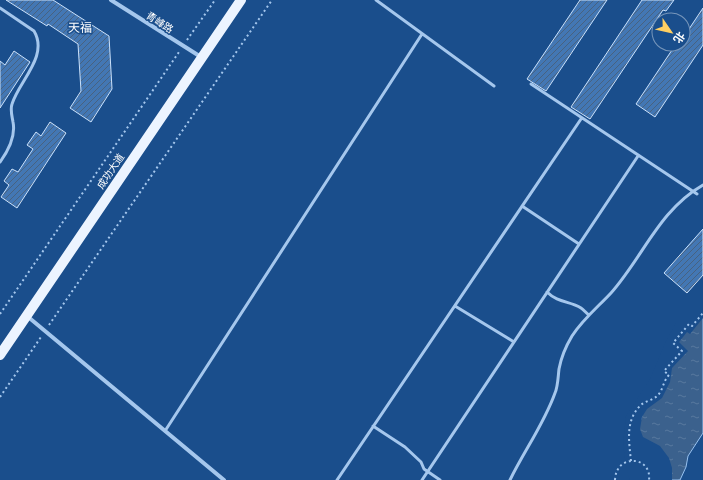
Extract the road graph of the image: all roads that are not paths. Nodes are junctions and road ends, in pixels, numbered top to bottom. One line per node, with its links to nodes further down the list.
1 (111, 0): 6 (street, 青峰路)
2 (241, 0): 6 (main road, 成功大道)
3 (376, 0): 5 (lane)
4 (0, 8): 11 (lane)
5 (422, 34): 8 (lane); 24 (lane)
6 (201, 57): 19 (main road, 成功大道)
7 (531, 84): 9 (lane)
8 (494, 86)
9 (581, 119): 10 (lane); 15 (lane)
10 (638, 156): 13 (lane); 16 (lane)
11 (0, 162)
12 (703, 185): 13 (lane)
13 (692, 191): 14 (lane); 20 (lane)
14 (697, 194)
15 (522, 206): 16 (lane); 18 (lane)
16 (579, 244): 17 (lane)
17 (547, 292): 20 (lane); 21 (lane)
18 (455, 306): 21 (lane); 23 (lane)
19 (26, 315): 22 (main road, 成功大道); 24 (street)
20 (589, 315): 30 (lane)
21 (514, 342): 25 (lane)
22 (0, 355)
23 (373, 426): 25 (lane); 27 (lane)
24 (165, 431): 26 (street)
25 (427, 471): 28 (lane); 29 (lane)
26 (224, 480)
27 (337, 480)
28 (422, 480)
29 (440, 480)
30 (510, 480)

